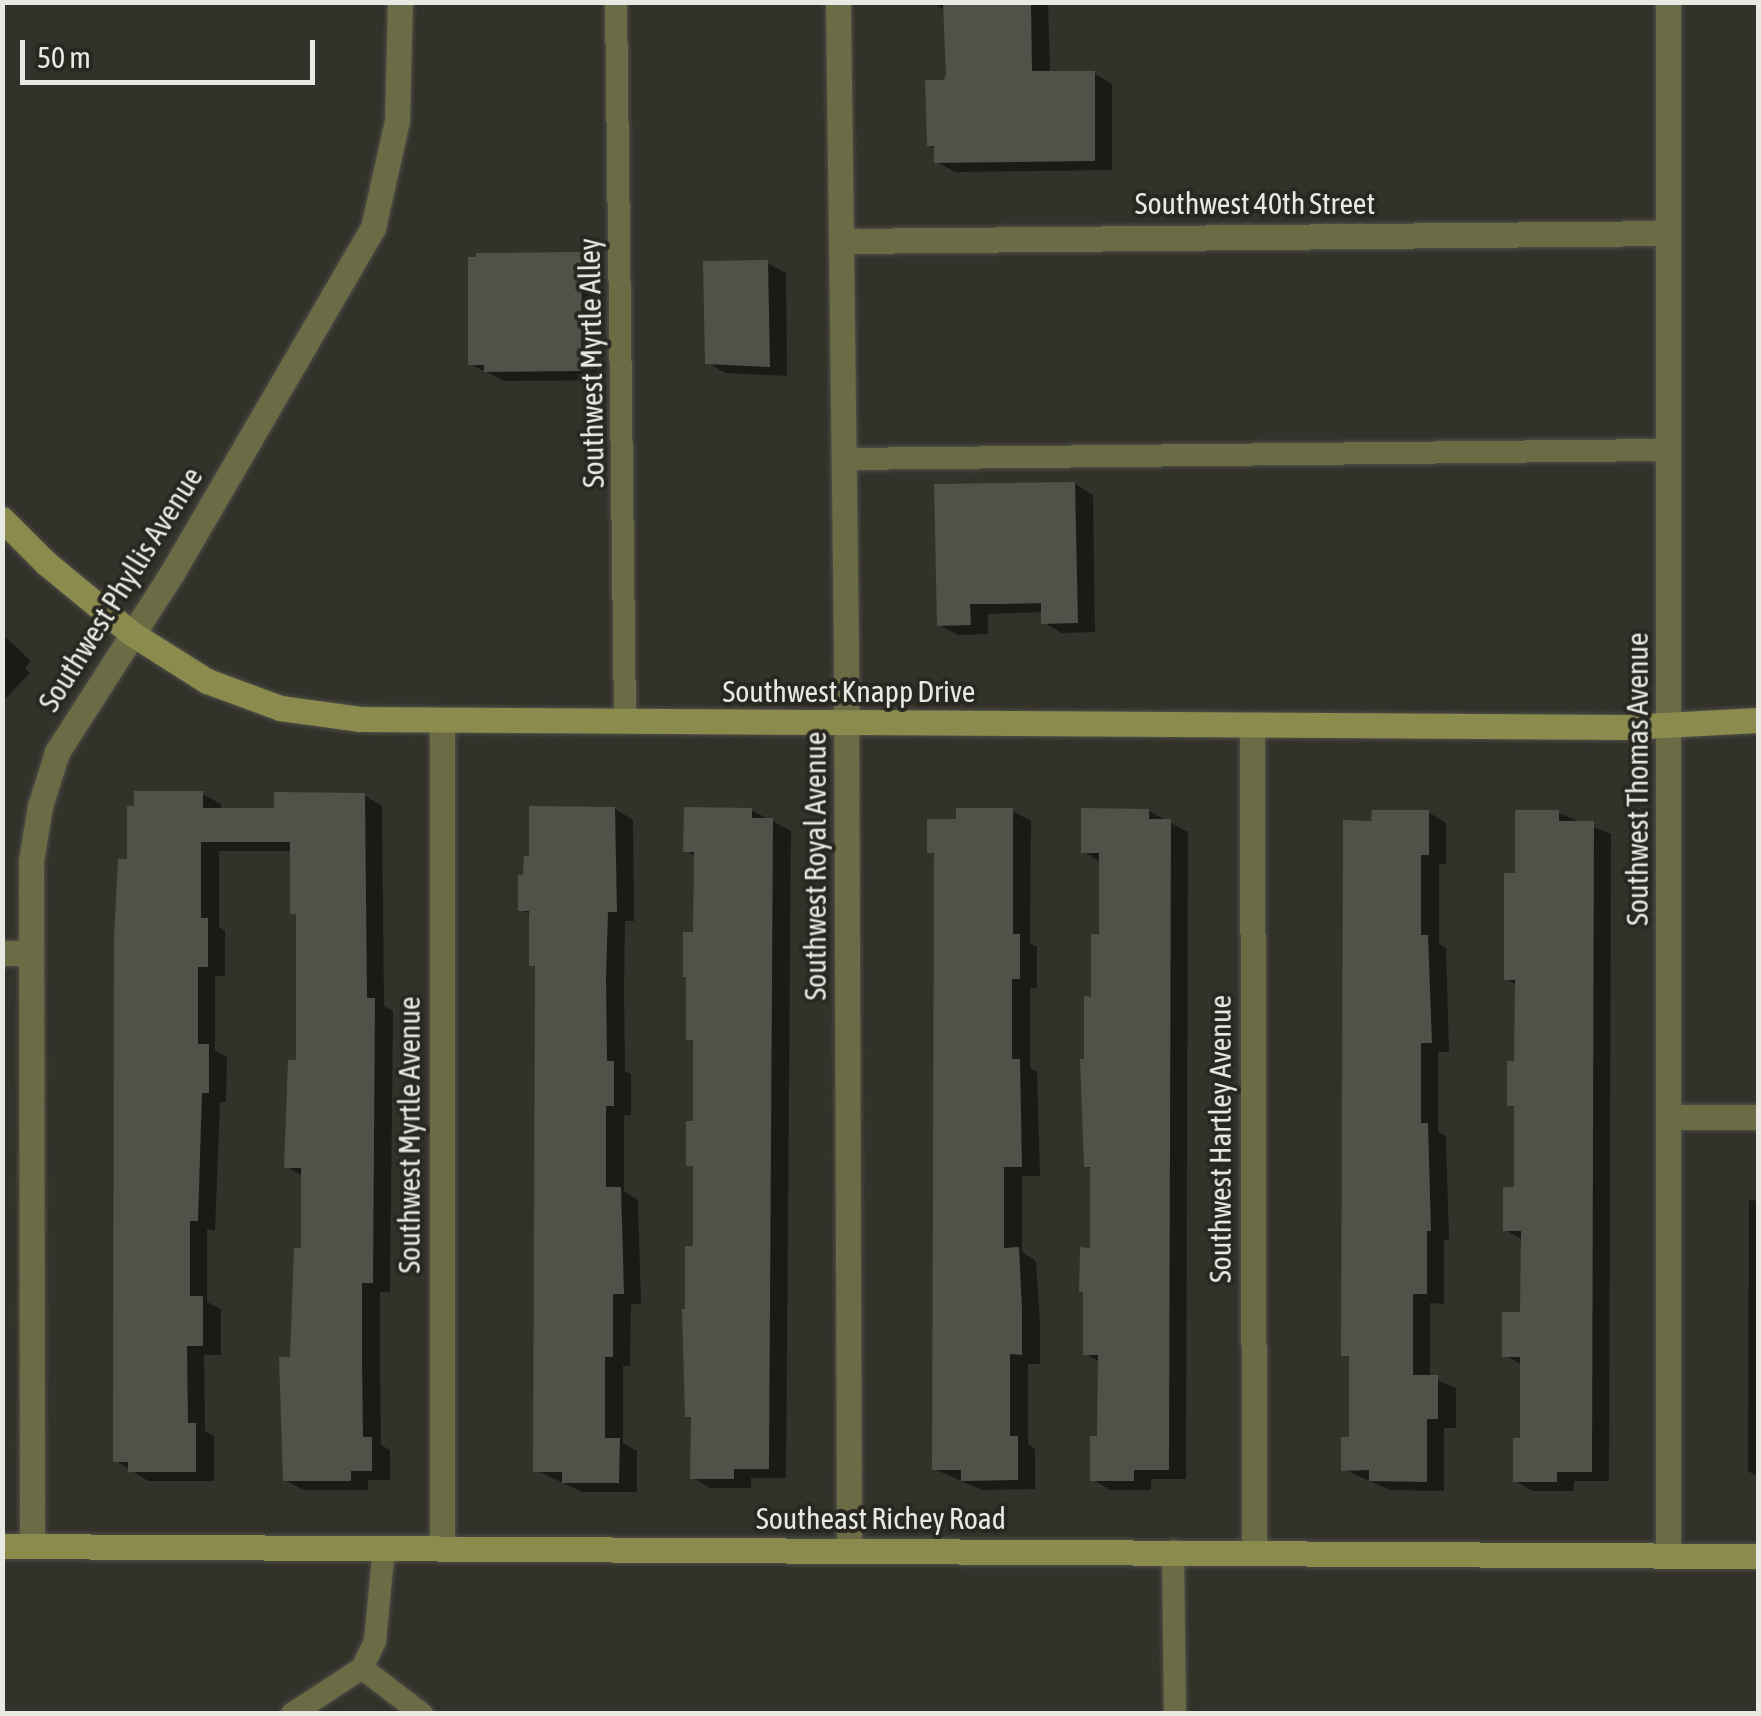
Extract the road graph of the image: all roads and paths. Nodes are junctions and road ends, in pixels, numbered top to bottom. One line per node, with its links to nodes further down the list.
1 (400, 2): 10 (street, Southwest Phyllis Avenue)
2 (616, 2): 13 (lane, Southwest Myrtle Alley)
3 (838, 2): 6 (street, Southwest Royal Avenue)
4 (1668, 2): 5 (street, Southwest Thomas Avenue)
5 (1668, 232): 6 (street, Southwest 40th Street); 7 (street, Southwest Thomas Avenue)
6 (842, 241): 8 (street, Southwest Royal Avenue)
7 (1669, 450): 8 (lane); 16 (street, Southwest Thomas Avenue)
8 (844, 459): 14 (street, Southwest Royal Avenue)
9 (2, 519): 10 (street, Southwest Knapp Drive)
10 (131, 632): 12 (street, Southwest Knapp Drive); 18 (street, Southwest Phyllis Avenue)
11 (1758, 720): 16 (street, Southwest Knapp Drive)
12 (442, 722): 13 (street, Southwest Knapp Drive); 24 (street, Southwest Myrtle Avenue)
13 (625, 722): 14 (street, Southwest Knapp Drive)
14 (847, 723): 15 (street, Southwest Knapp Drive); 25 (street, Southwest Royal Avenue)
15 (1252, 725): 16 (street, Southwest Knapp Drive); 27 (street, Southwest Hartley Avenue)
16 (1669, 726): 19 (street, Southwest Thomas Avenue)
17 (2, 953): 18 (street)
18 (31, 953): 22 (street, Southwest Phyllis Avenue)
19 (1669, 1117): 20 (street); 28 (street, Southwest Thomas Avenue)
20 (1758, 1117)
21 (2, 1546): 22 (street, Southeast Richey Road)
22 (32, 1546): 23 (street, Southeast Richey Road)
23 (384, 1548): 24 (street, Southeast Richey Road); 30 (lane)
24 (442, 1548): 25 (street, Southeast Richey Road)
25 (850, 1550): 26 (street, Southeast Richey Road)
26 (1173, 1551): 27 (street, Southeast Richey Road); 33 (lane)
27 (1254, 1552): 28 (street, Southeast Richey Road)
28 (1668, 1555): 29 (street, Southeast Richey Road)
29 (1758, 1556)
30 (362, 1668): 31 (lane); 32 (lane)
31 (292, 1714)
32 (422, 1714)
33 (1175, 1714)

